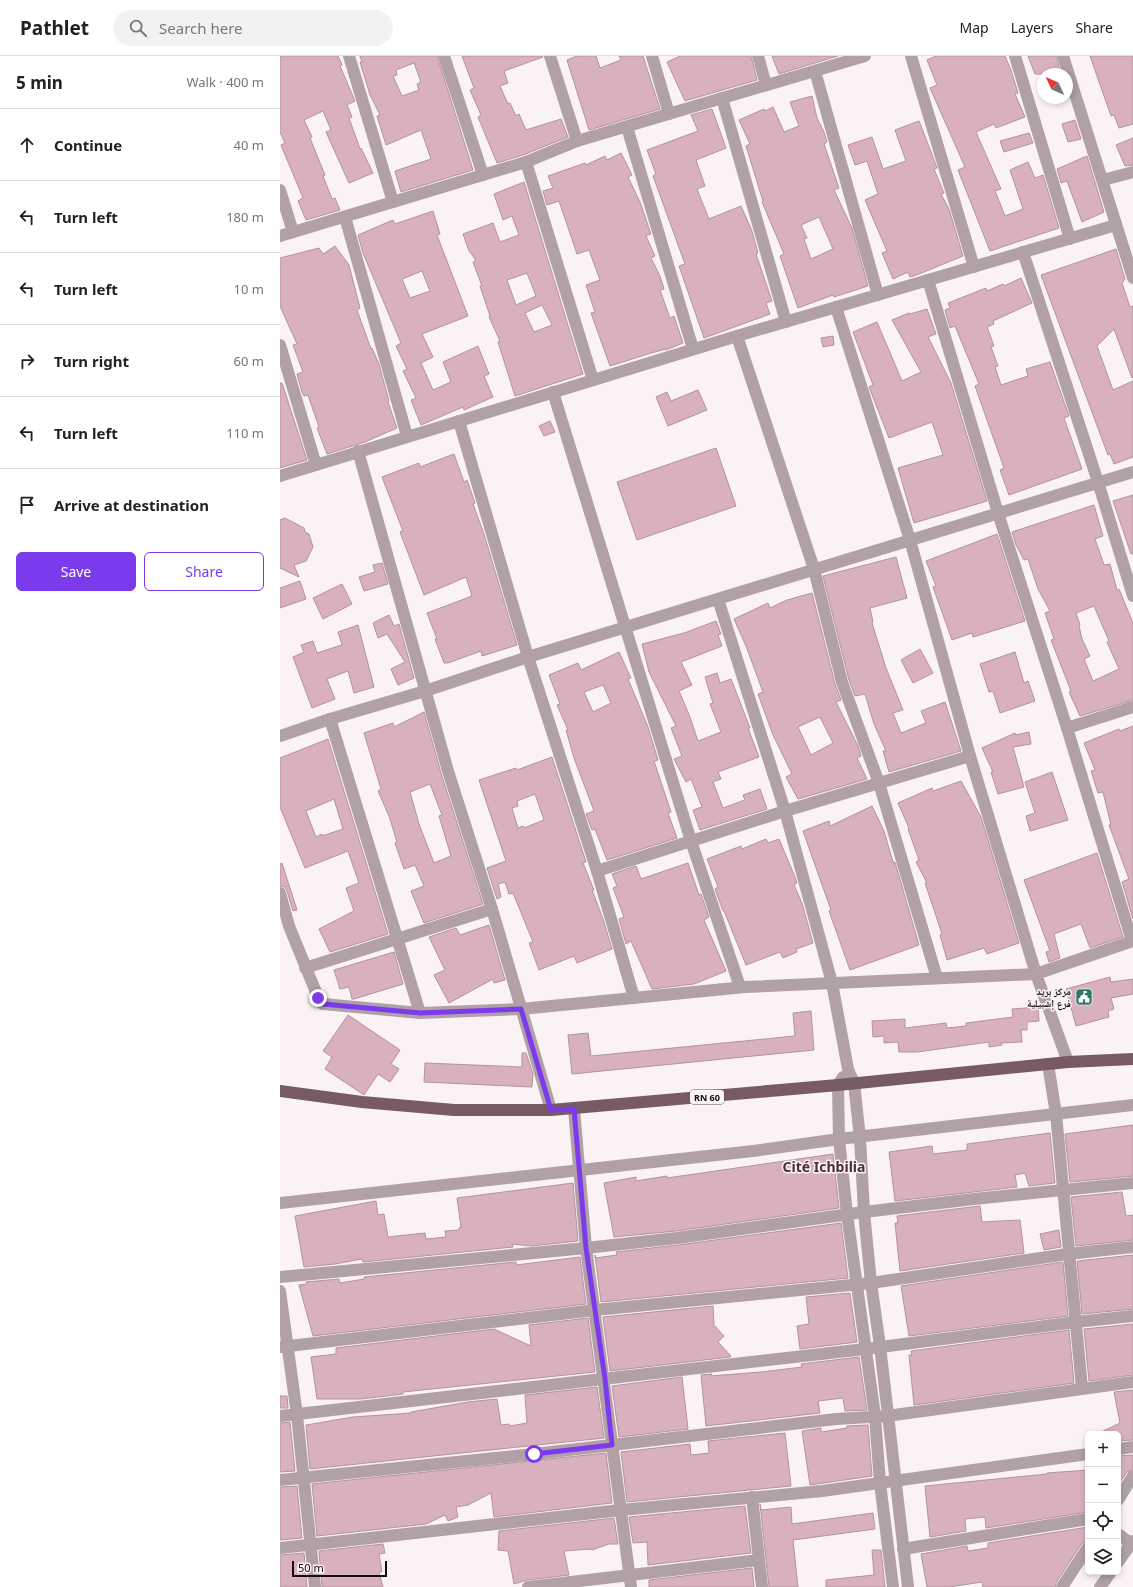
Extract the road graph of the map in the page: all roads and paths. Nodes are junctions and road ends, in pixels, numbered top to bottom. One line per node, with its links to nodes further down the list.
1 (349, 56): 21 (street)
2 (444, 56): 18 (street)
3 (550, 56): 15 (street)
4 (652, 56): 13 (street)
5 (758, 56): 11 (street)
6 (910, 56): 28 (street)
7 (1015, 56): 26 (street)
8 (1063, 56): 19 (street)
9 (861, 57): 10 (street)
10 (815, 71): 11 (street); 31 (street)
11 (766, 85): 12 (street)
12 (722, 98): 13 (street); 33 (street)
13 (669, 114): 14 (street)
14 (627, 127): 15 (street); 36 (street)
15 (577, 141): 16 (street)
16 (526, 162): 18 (street); 37 (street)
17 (1133, 172): 19 (street)
18 (483, 175): 21 (street)
19 (1103, 180): 23 (street)
20 (280, 190): 24 (street)
21 (393, 202): 22 (street)
22 (345, 217): 24 (street); 40 (street)
23 (1116, 225): 26 (street); 29 (street)
24 (293, 232): 25 (street)
25 (280, 236)
26 (1070, 238): 27 (street)
27 (1023, 252): 28 (street); 45 (street)
28 (974, 267): 30 (street)
29 (1133, 278)
30 (928, 280): 31 (street); 46 (street)
31 (878, 295): 32 (street)
32 (836, 307): 33 (street); 47 (street)
33 (786, 322): 34 (street)
34 (737, 336): 36 (street); 48 (street)
35 (280, 345): 42 (street)
36 (693, 350): 37 (street)
37 (593, 380): 38 (street)
38 (553, 392): 39 (street); 51 (street)
39 (459, 421): 40 (street); 52 (street)
40 (407, 436): 41 (street)
41 (358, 451): 42 (street); 53 (street)
42 (316, 465): 44 (street)
43 (1133, 472): 45 (street)
44 (280, 476)
45 (1098, 482): 46 (street); 49 (street)
46 (998, 513): 47 (street); 56 (street)
47 (910, 540): 48 (street); 58 (street)
48 (814, 569): 50 (street); 59 (street)
49 (1133, 596)
50 (718, 599): 51 (street); 60 (street)
51 (625, 627): 52 (street); 61 (street)
52 (528, 657): 53 (street); 62 (street)
53 (425, 691): 55 (street); 64 (street)
54 (1133, 707): 56 (street)
55 (330, 719): 57 (street); 66 (street)
56 (1067, 728): 67 (street)
57 (280, 736)
58 (970, 756): 59 (street); 69 (street)
59 (879, 783): 60 (street); 70 (street)
60 (785, 811): 61 (street); 71 (street)
61 (691, 841): 62 (street); 72 (street)
62 (597, 870): 73 (street)
63 (280, 893): 65 (street)
64 (492, 909): 66 (street); 74 (street)
65 (284, 925): 68 (street)
66 (398, 938): 68 (street); 75 (street)
67 (1133, 941): 69 (street)
68 (305, 968): 75 (street)
69 (1036, 974): 70 (street); 77 (street)
70 (937, 978): 71 (street)
71 (832, 983): 72 (street); 79 (street)
72 (740, 987): 73 (street)
73 (634, 998): 74 (street)
74 (521, 1009): 75 (street); 85 (street)
75 (420, 1013)
76 (1133, 1059): 77 (main road, RN 60)
77 (1068, 1062): 78 (main road, RN 60)
78 (1048, 1064): 80 (main road, RN 60); 86 (street)
79 (848, 1069): 80 (street); 81 (street)
80 (854, 1083): 81 (main road, RN 60); 87 (street)
81 (838, 1085): 84 (main road, RN 60); 88 (street)
82 (280, 1091): 85 (main road, RN 60)
83 (1133, 1105): 86 (street)
84 (574, 1109): 85 (main road, RN 60); 89 (street)
85 (551, 1110)
86 (1056, 1114): 87 (street); 91 (street)
87 (860, 1138): 88 (street); 93 (street)
88 (839, 1139): 89 (street); 94 (street)
89 (579, 1169): 92 (street); 96 (street)
90 (1133, 1183): 91 (street)
91 (1062, 1190): 93 (street); 97 (street)
92 (280, 1203)
93 (864, 1212): 94 (street); 99 (street)
94 (846, 1214): 96 (street); 100 (street)
95 (1133, 1247): 97 (street)
96 (586, 1248): 98 (street); 102 (street)
97 (1068, 1254): 99 (street); 104 (street)
98 (280, 1277)
99 (871, 1283): 100 (street); 106 (street)
100 (856, 1284): 102 (street); 107 (street)
101 (280, 1291): 105 (street)
102 (595, 1310): 105 (street); 108 (street)
103 (1133, 1316): 104 (street)
104 (1076, 1322): 106 (street); 110 (street)
105 (284, 1346): 111 (street)
106 (880, 1346): 107 (street); 114 (street)
107 (865, 1349): 108 (street); 113 (street)
108 (605, 1379): 111 (street); 115 (street)
109 (1133, 1382): 110 (street)
110 (1082, 1388): 114 (street)
111 (296, 1414): 112 (street); 120 (street)
112 (280, 1416)
113 (875, 1416): 114 (street); 115 (street); 123 (street)
114 (887, 1416): 122 (street)
115 (612, 1445): 120 (street); 126 (street)
116 (1133, 1447): 117 (street)
117 (1121, 1449)
118 (1085, 1454): 122 (street)
119 (1133, 1476): 124 (street)
120 (304, 1477): 121 (street); 130 (street)
121 (280, 1480)
122 (895, 1482): 123 (street); 132 (street)
123 (880, 1483): 125 (street); 141 (street)
124 (1121, 1495)
125 (752, 1497): 126 (street); 135 (street)
126 (621, 1510): 130 (street); 137 (street)
127 (1085, 1519): 132 (street)
128 (1121, 1536): 129 (street)
129 (1132, 1543): 134 (street)
130 (310, 1544): 131 (street); 138 (street)
131 (280, 1548)
132 (903, 1549): 142 (street)
133 (1085, 1552): 143 (street)
134 (1121, 1558)
135 (759, 1560): 137 (street); 140 (street)
136 (1109, 1575): 144 (street)
137 (630, 1581): 139 (street)
138 (315, 1587)
139 (528, 1587)
140 (762, 1587)
141 (893, 1587)
142 (908, 1587)
143 (1062, 1587)
144 (1100, 1587)

